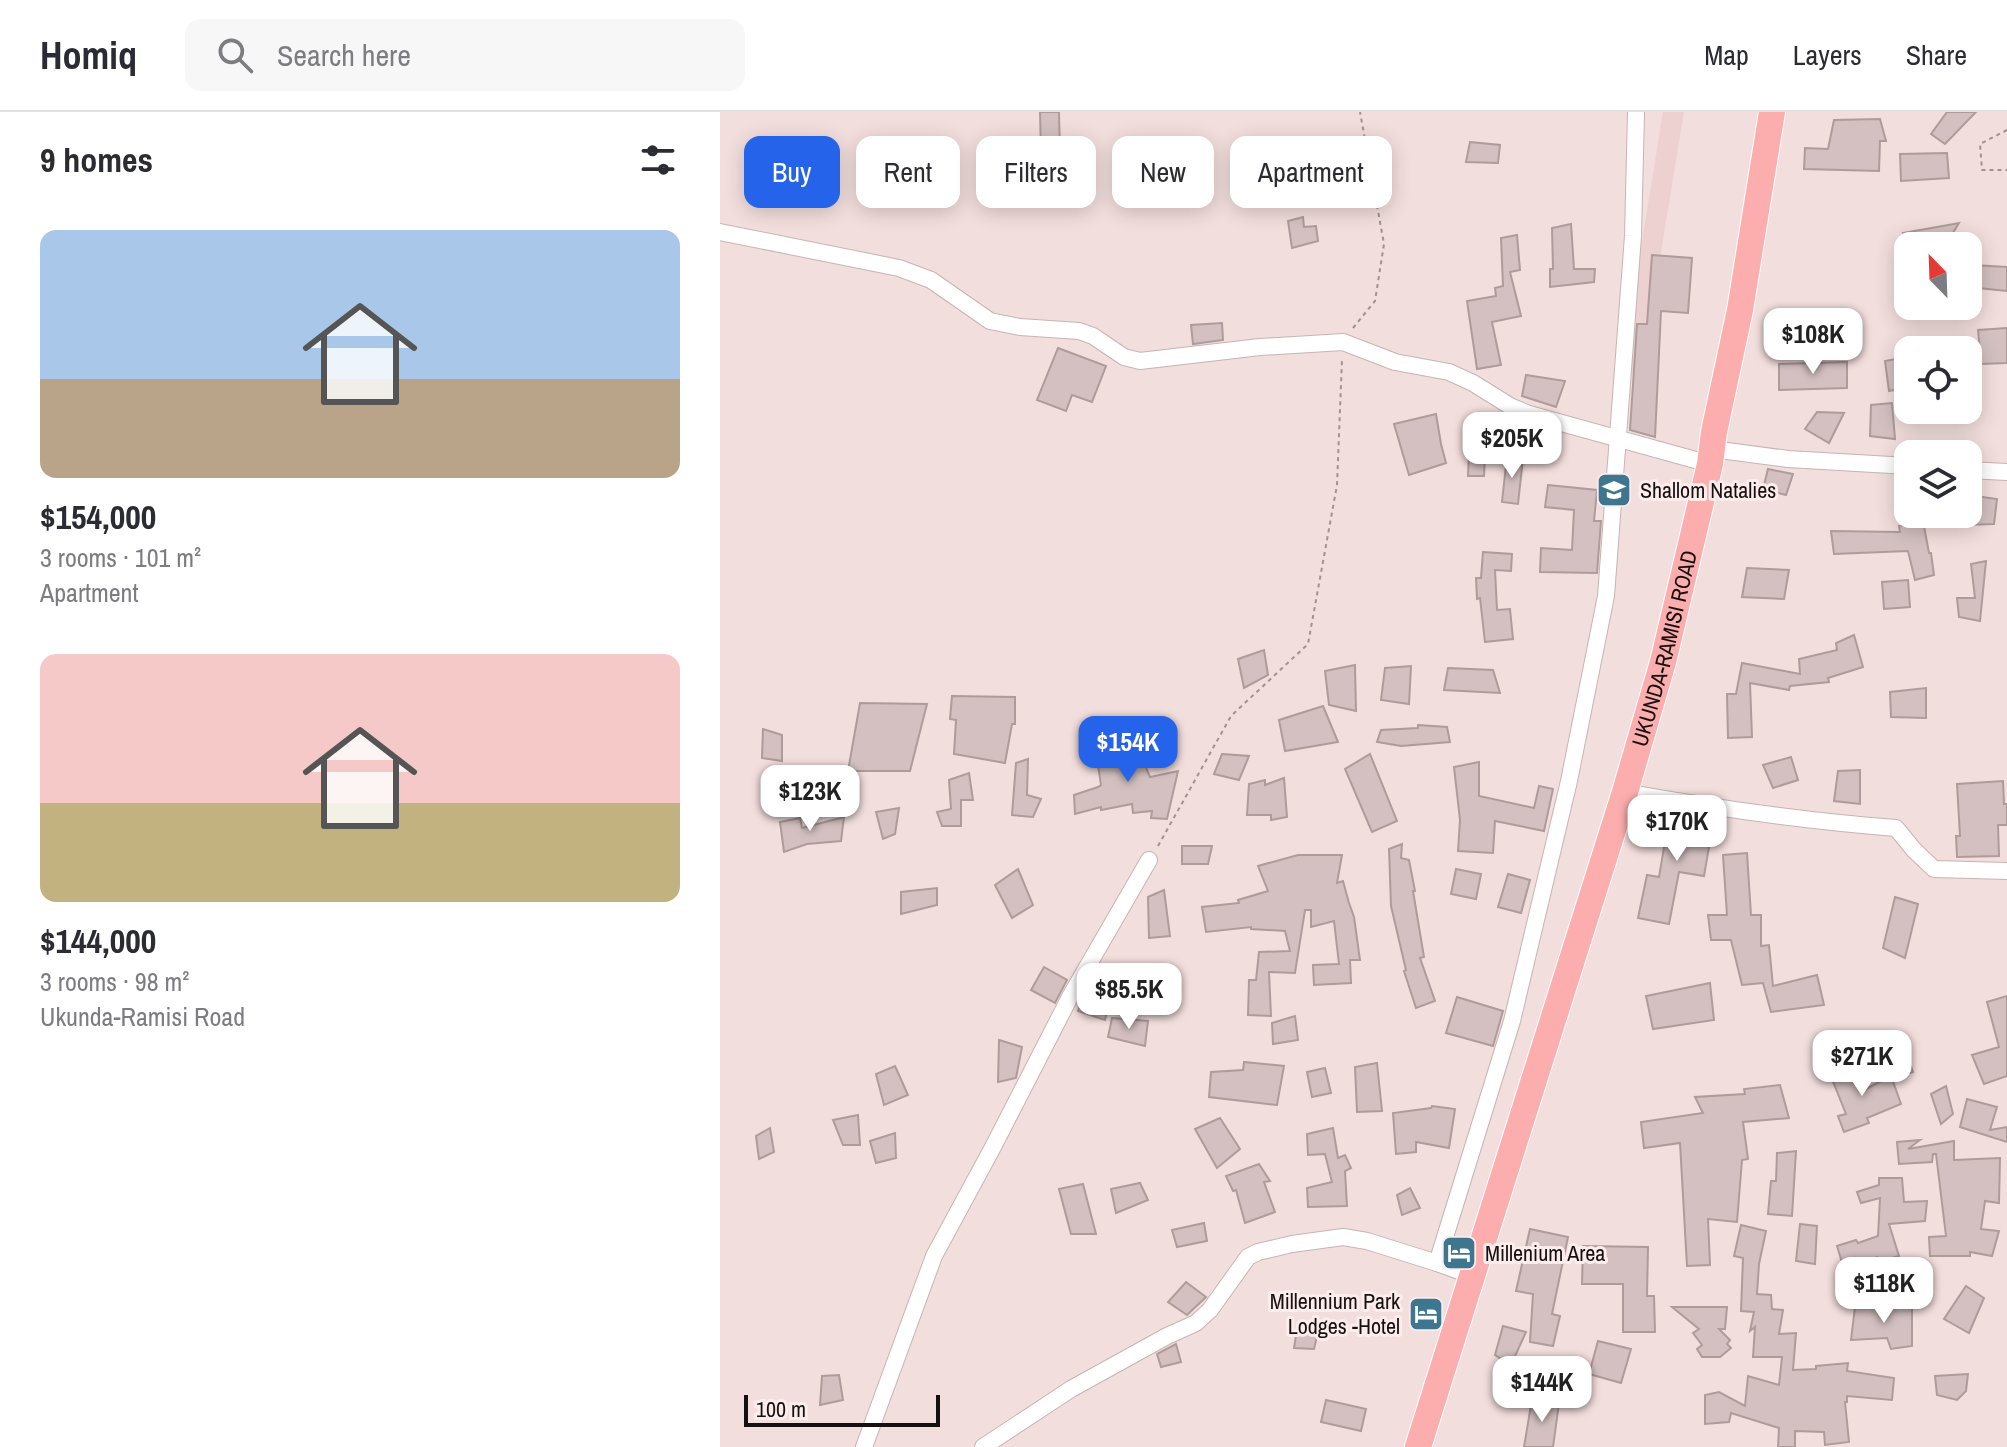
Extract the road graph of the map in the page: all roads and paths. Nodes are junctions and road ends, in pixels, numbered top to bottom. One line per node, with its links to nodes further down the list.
1 (1360, 112): 7 (path)
2 (1636, 112): 8 (street)
3 (1772, 112): 9 (highway, UKUNDA-RAMISI ROAD)
4 (2007, 130): 5 (path)
5 (2007, 170)
6 (720, 232): 7 (street)
7 (1343, 342): 8 (street); 14 (path)
8 (1618, 440): 9 (street); 16 (street)
9 (1711, 456): 10 (street); 13 (highway, UKUNDA-RAMISI ROAD)
10 (1894, 465)
11 (1982, 471): 12 (street)
12 (2007, 472)
13 (1625, 792): 15 (street); 17 (highway, UKUNDA-RAMISI ROAD)
14 (1149, 860): 18 (street)
15 (2007, 871)
16 (1437, 1263): 17 (street); 19 (street)
17 (1473, 1276): 20 (highway, UKUNDA-RAMISI ROAD)
18 (864, 1447)
19 (983, 1447)
20 (1418, 1447)

